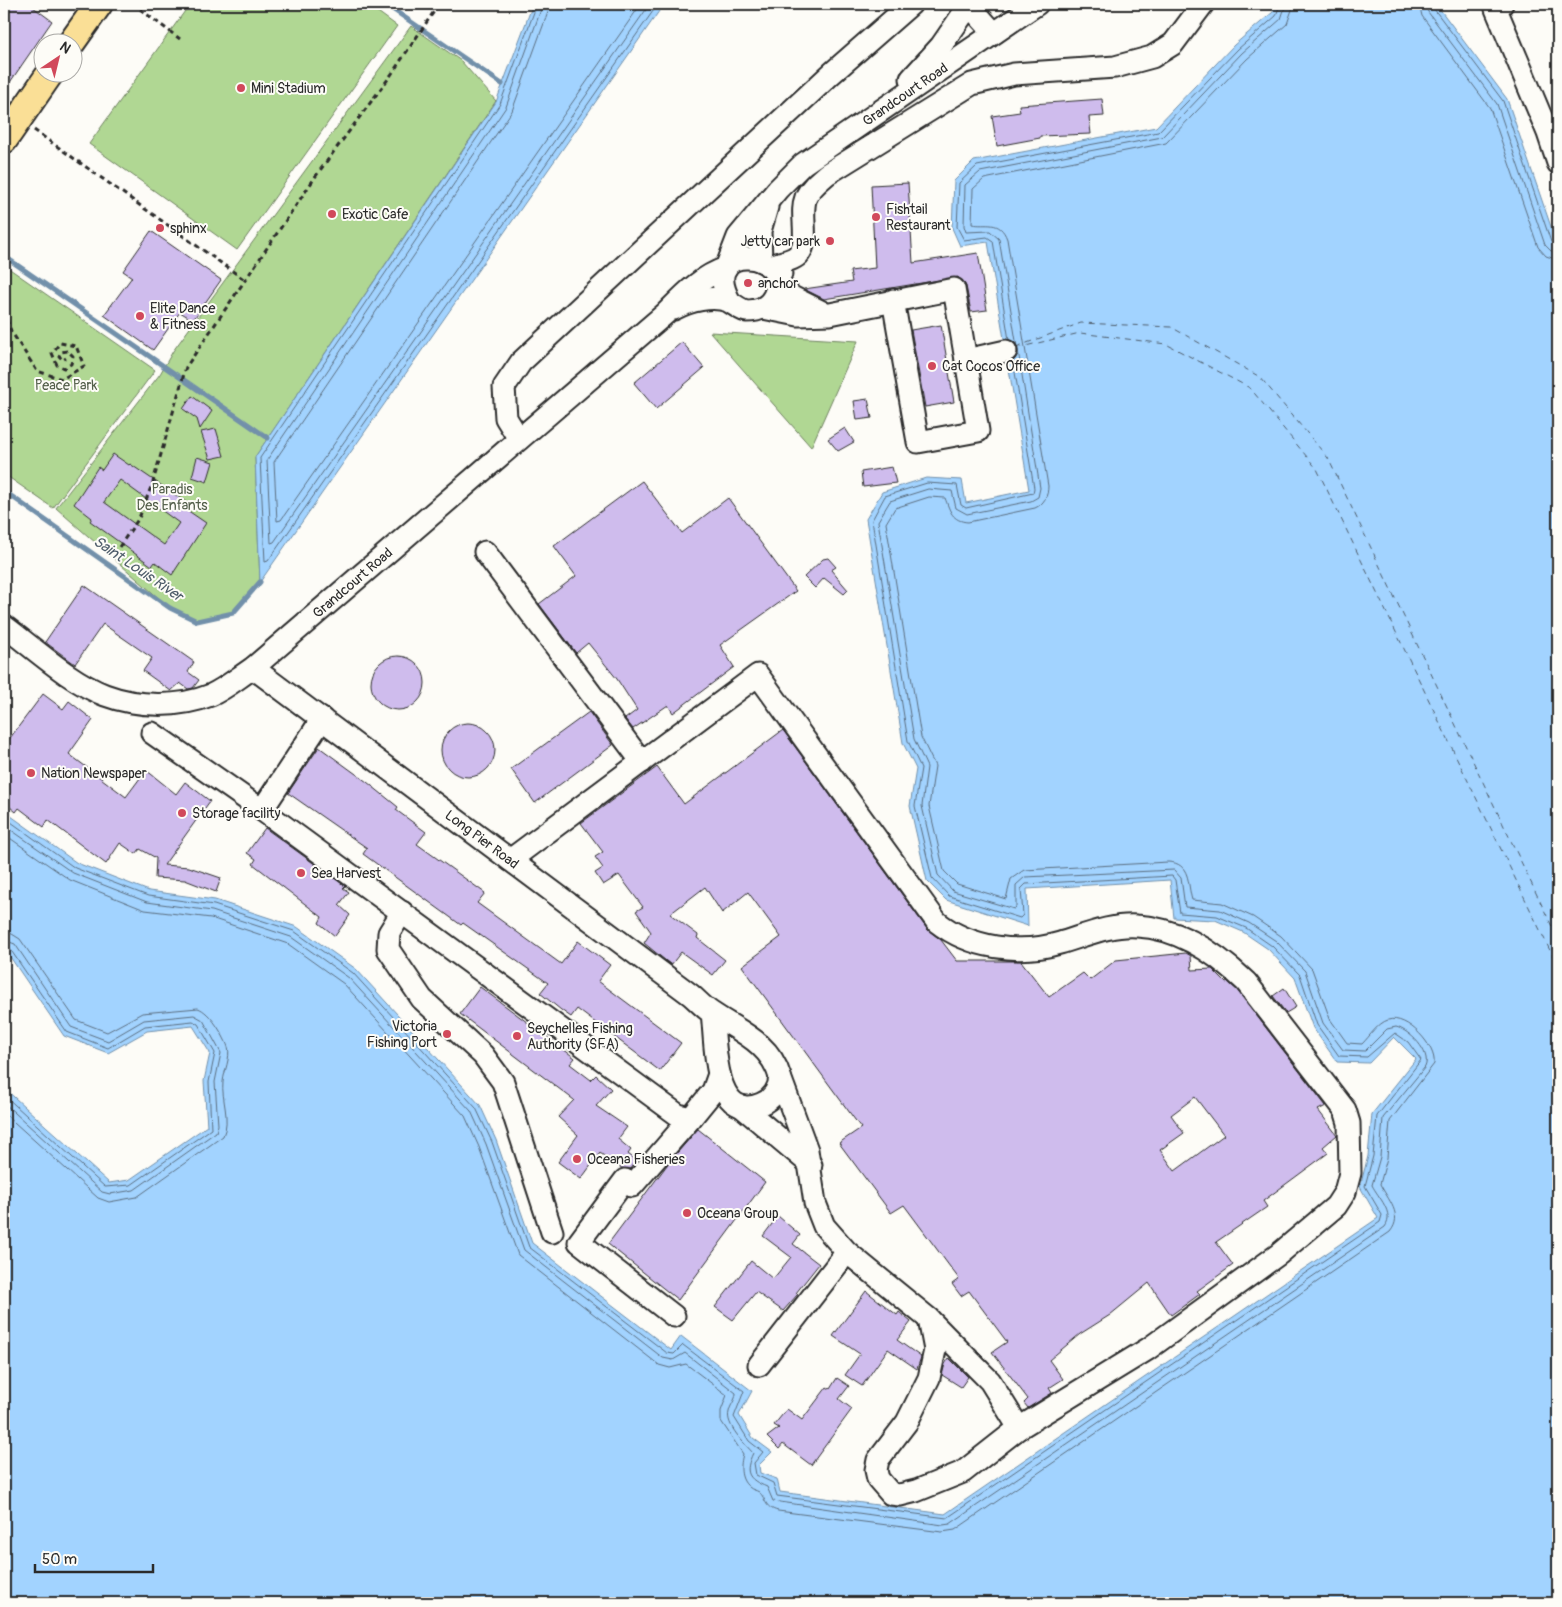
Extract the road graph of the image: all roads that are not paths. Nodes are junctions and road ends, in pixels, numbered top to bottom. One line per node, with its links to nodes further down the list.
1 (99, 4): 7 (main road)
2 (911, 4): 23 (street)
3 (969, 4): 8 (street); 10 (street)
4 (1037, 4): 8 (street, Grandcourt Road)
5 (1203, 4): 15 (street)
6 (1502, 4): 12 (street)
7 (79, 32)
8 (994, 33): 10 (street, Grandcourt Road)
9 (44, 82): 11 (main road)
10 (887, 106): 13 (street, Grandcourt Road)
11 (4, 140)
12 (1558, 163)
13 (778, 189): 14 (street); 15 (street)
14 (726, 268): 15 (street); 17 (street); 19 (street)
15 (769, 269): 18 (street); 20 (street)
16 (893, 300): 20 (street); 22 (street); 22 (street)
17 (730, 302): 18 (street); 19 (street)
18 (763, 308): 20 (street)
19 (665, 314): 23 (street, Grandcourt Road)
20 (830, 314)
21 (1006, 351): 22 (street)
22 (966, 360)
23 (520, 439): 26 (street, Grandcourt Road)
24 (485, 552): 29 (street)
25 (4, 626): 26 (street, Grandcourt Road)
26 (253, 668): 27 (street, Long Pier Road)
27 (322, 719): 30 (street); 31 (street, Long Pier Road)
28 (152, 733): 30 (street)
29 (642, 762): 31 (street); 44 (street)
30 (262, 810): 32 (street)
31 (510, 860): 33 (street, Long Pier Road)
32 (402, 912): 37 (street); 39 (street)
33 (712, 1013): 34 (street); 35 (street, Long Pier Road)
34 (719, 1074): 36 (street); 37 (street)
35 (780, 1077): 36 (street); 38 (street, Long Pier Road)
36 (741, 1106): 38 (street)
37 (690, 1118): 41 (street)
38 (811, 1165): 40 (street, Long Pier Road)
39 (552, 1232)
40 (847, 1252): 42 (street, Long Pier Road); 43 (street)
41 (674, 1316)
42 (929, 1319): 44 (street, Long Pier Road); 44 (street)
43 (759, 1365)
44 (1018, 1428)

